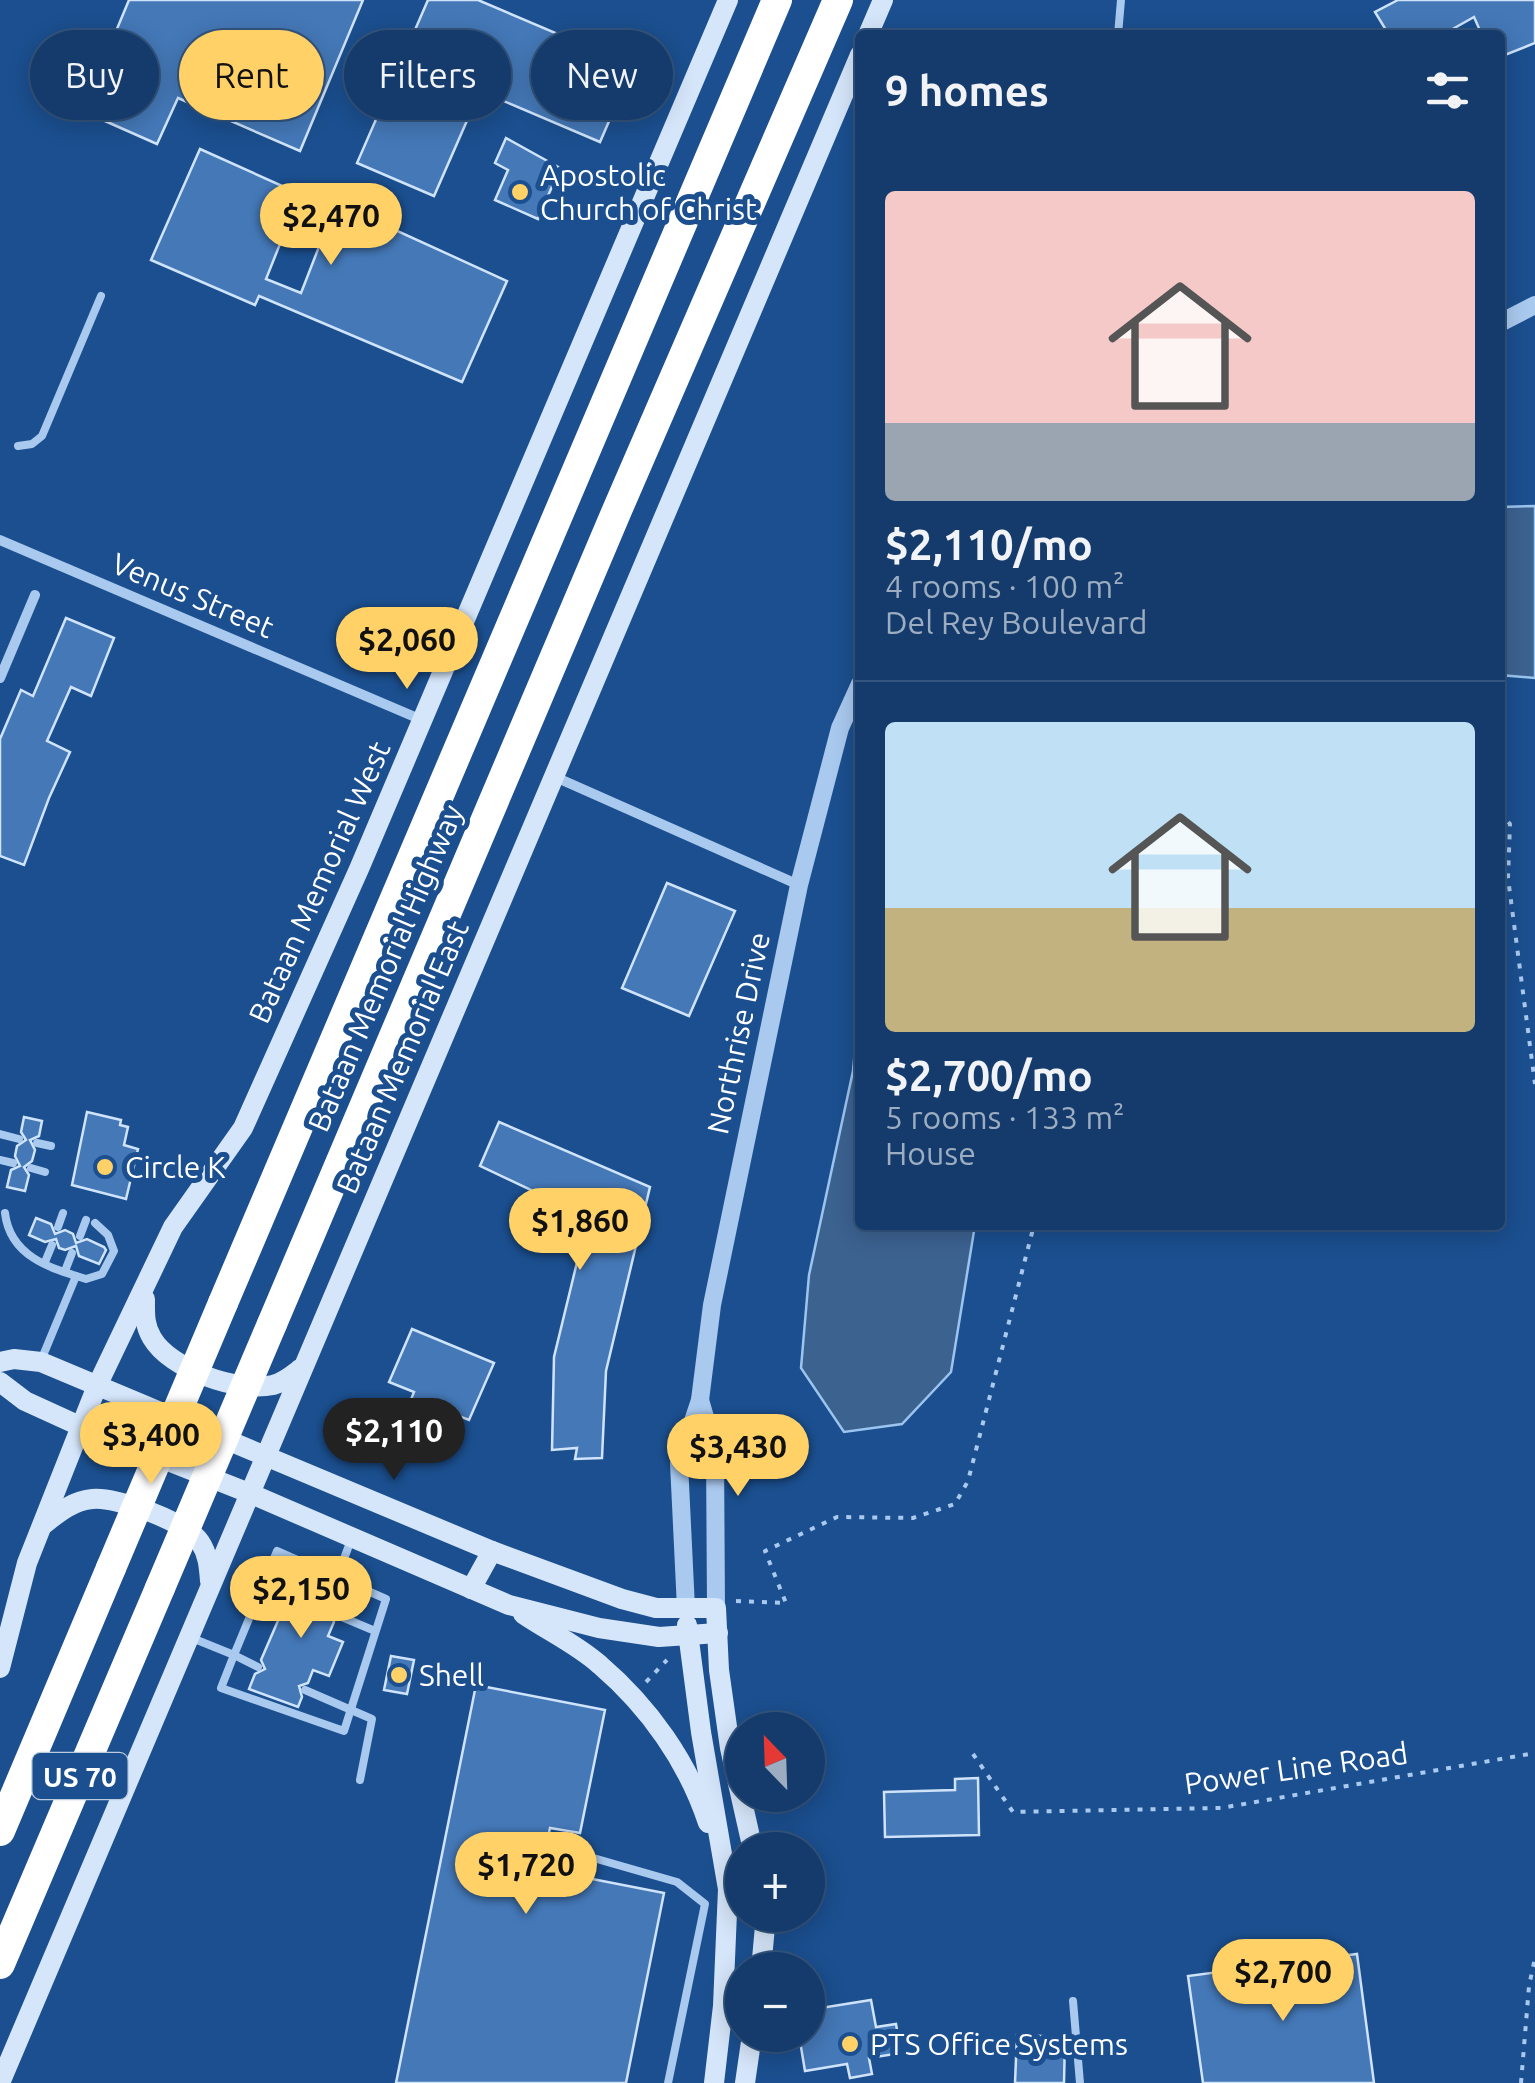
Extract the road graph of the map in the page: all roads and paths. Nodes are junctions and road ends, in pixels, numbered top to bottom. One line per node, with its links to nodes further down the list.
1 (728, 0): 17 (main road, Bataan Memorial West)
2 (776, 0): 76 (highway, Bataan Memorial Highway / US 70, bridge)
3 (838, 0): 83 (highway, Bataan Memorial Highway / US 70, bridge)
4 (883, 0): 6 (main road)
5 (1120, 0): 7 (lane)
6 (870, 30)
7 (1118, 30)
8 (855, 67): 18 (main road, Bataan Memorial East)
9 (100, 296): 12 (lane)
10 (1535, 304): 11 (street)
11 (1505, 320)
12 (18, 446)
13 (0, 540): 17 (street, Venus Street)
14 (35, 595): 15 (street)
15 (0, 678)
16 (855, 695): 20 (street, Northrise Drive)
17 (422, 720): 40 (main road, Bataan Memorial West)
18 (553, 776): 20 (street); 43 (main road, Bataan Memorial East)
19 (1505, 818): 21 (path)
20 (799, 885): 46 (street, Northrise Drive)
21 (1535, 1084)
22 (0, 1134): 23 (lane)
23 (19, 1139)
24 (37, 1142): 25 (lane)
25 (51, 1146)
26 (0, 1160): 27 (lane)
27 (13, 1163)
28 (31, 1168): 29 (lane)
29 (45, 1172)
30 (6, 1213): 37 (lane)
31 (62, 1213): 32 (lane)
32 (58, 1227)
33 (1033, 1230): 58 (path)
34 (80, 1236): 39 (lane)
35 (52, 1244): 37 (lane)
36 (72, 1253): 38 (lane)
37 (45, 1262): 38 (lane)
38 (65, 1271): 39 (lane)
39 (76, 1276): 42 (lane)
40 (144, 1292): 43 (main road); 45 (main road, Bataan Memorial West)
41 (0, 1362): 42 (main road)
42 (40, 1362): 45 (main road)
43 (300, 1369): 48 (main road, Bataan Memorial East)
44 (0, 1382): 47 (main road)
45 (97, 1386): 47 (main road, Bataan Memorial West); 48 (main road)
46 (700, 1400): 58 (street, Northrise Drive); 60 (street, Northrise Drive)
47 (82, 1426): 49 (main road); 50 (main road, Bataan Memorial West)
48 (265, 1457): 49 (main road, Bataan Memorial East); 52 (main road)
49 (249, 1492): 51 (main road); 55 (main road, Bataan Memorial East)
50 (41, 1528): 55 (main road); 69 (main road, Bataan Memorial West)
51 (352, 1537): 53 (lane); 56 (main road)
52 (492, 1550): 56 (main road); 60 (main road)
53 (338, 1575): 54 (lane); 62 (lane)
54 (264, 1582): 57 (lane); 66 (lane)
55 (210, 1583): 64 (main road, Bataan Memorial East)
56 (471, 1588): 59 (main road)
57 (290, 1593)
58 (716, 1604): 60 (main road); 63 (main road, Northrise Drive)
59 (509, 1605): 65 (main road); 80 (main road)
60 (686, 1608): 65 (main road, Northrise Drive)
61 (337, 1614): 62 (lane)
62 (375, 1631): 72 (lane)
63 (718, 1633): 65 (main road); 77 (main road, Northrise Drive)
64 (187, 1636): 66 (lane); 86 (main road, Bataan Memorial East)
65 (688, 1636): 79 (main road, Northrise Drive)
66 (234, 1655): 68 (lane); 72 (lane)
67 (667, 1660): 70 (path)
68 (258, 1667)
69 (0, 1668)
70 (645, 1683)
71 (305, 1690): 72 (lane)
72 (350, 1710): 75 (lane)
73 (1535, 1753): 74 (path, Power Line Road)
74 (973, 1754)
75 (360, 1780)
76 (0, 1830)
77 (750, 1832)
78 (566, 1836): 87 (lane)
79 (725, 1872)
80 (725, 1879)
81 (726, 1932): 88 (main road)
82 (1535, 1958): 91 (path)
83 (0, 1964)
84 (1072, 2001): 90 (lane)
85 (750, 2052): 89 (main road)
86 (0, 2083)
87 (668, 2083)
88 (714, 2083)
89 (745, 2083)
90 (1080, 2083)
91 (1520, 2083)

